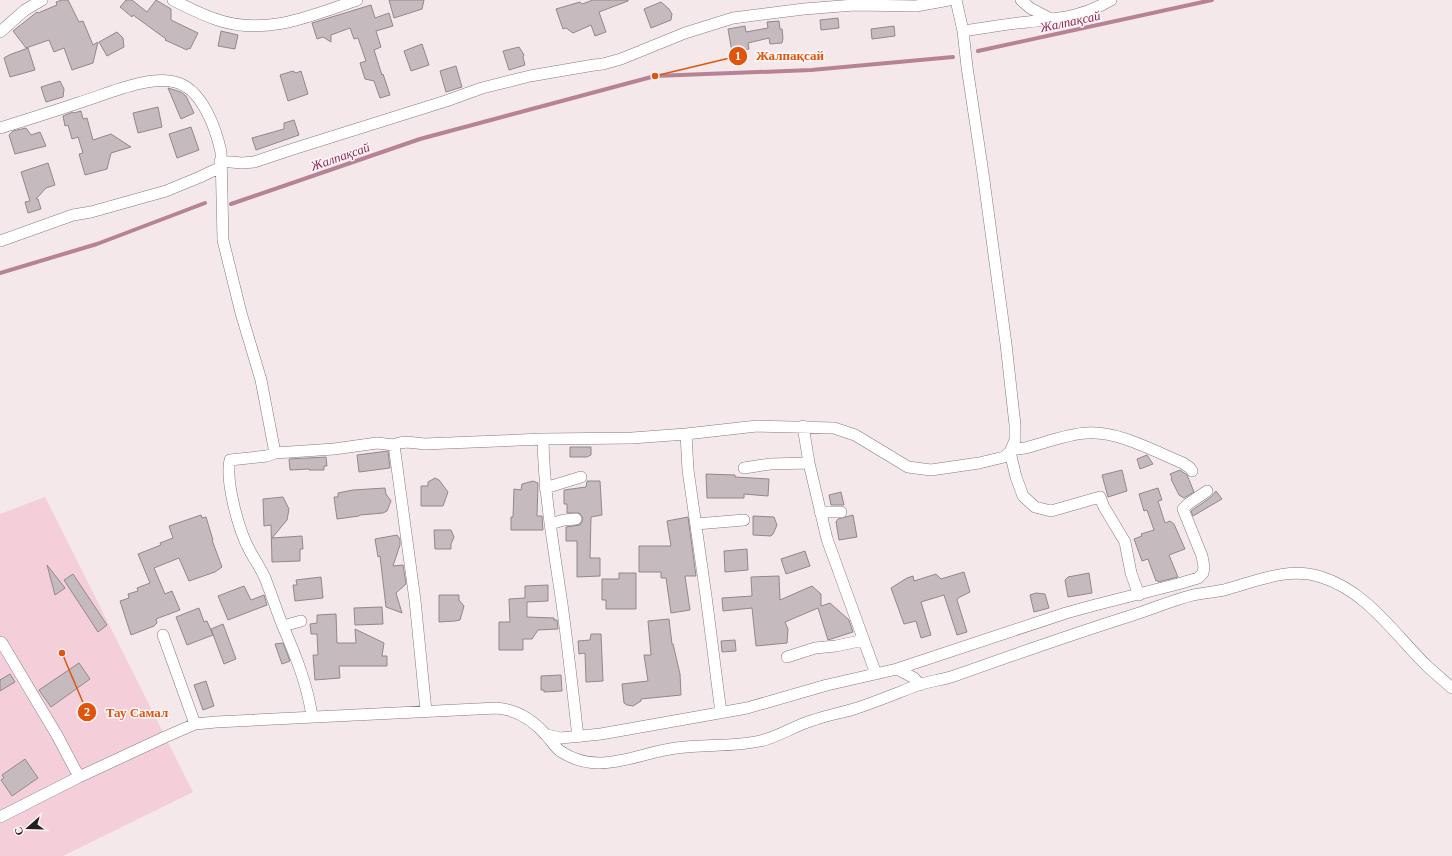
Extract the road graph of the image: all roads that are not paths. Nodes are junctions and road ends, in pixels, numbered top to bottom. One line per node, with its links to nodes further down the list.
1 (42, 0): 10 (street)
2 (173, 0): 3 (street)
3 (358, 0)
4 (949, 0): 12 (street)
5 (956, 0): 9 (street)
6 (1021, 0): 8 (street)
7 (1111, 0): 8 (street)
8 (1052, 19): 9 (street)
9 (963, 31): 18 (street)
10 (0, 32)
11 (0, 128): 12 (street)
12 (221, 164): 13 (street); 19 (street)
13 (0, 241)
14 (803, 426): 15 (street); 18 (street); 20 (street)
15 (686, 434): 16 (street); 31 (street)
16 (543, 439): 17 (street); 24 (street)
17 (394, 446): 19 (street); 43 (street)
18 (1011, 448): 22 (street); 32 (street)
19 (275, 454): 34 (street)
20 (809, 463): 21 (street); 26 (street)
21 (744, 468)
22 (1192, 471)
23 (581, 476): 24 (street)
24 (545, 488): 30 (street)
25 (1207, 491): 32 (street)
26 (820, 512): 27 (street); 36 (street)
27 (841, 512)
28 (576, 519): 30 (street)
29 (744, 520): 31 (street)
30 (550, 524): 48 (street)
31 (696, 524): 44 (street)
32 (1138, 595): 39 (street)
33 (301, 622): 34 (street)
34 (283, 626): 45 (street)
35 (163, 636): 46 (street)
36 (864, 640): 38 (street); 40 (street)
37 (0, 642): 49 (street)
38 (787, 657)
39 (897, 669): 40 (street); 41 (street)
40 (876, 674): 44 (street)
41 (920, 685): 42 (street); 47 (street)
42 (1452, 688)
43 (426, 711): 45 (street); 47 (street)
44 (721, 713): 48 (street)
45 (312, 716): 46 (street)
46 (195, 724): 49 (street)
47 (547, 735): 48 (street)
48 (578, 737)
49 (79, 777): 50 (street)
50 (0, 817)

